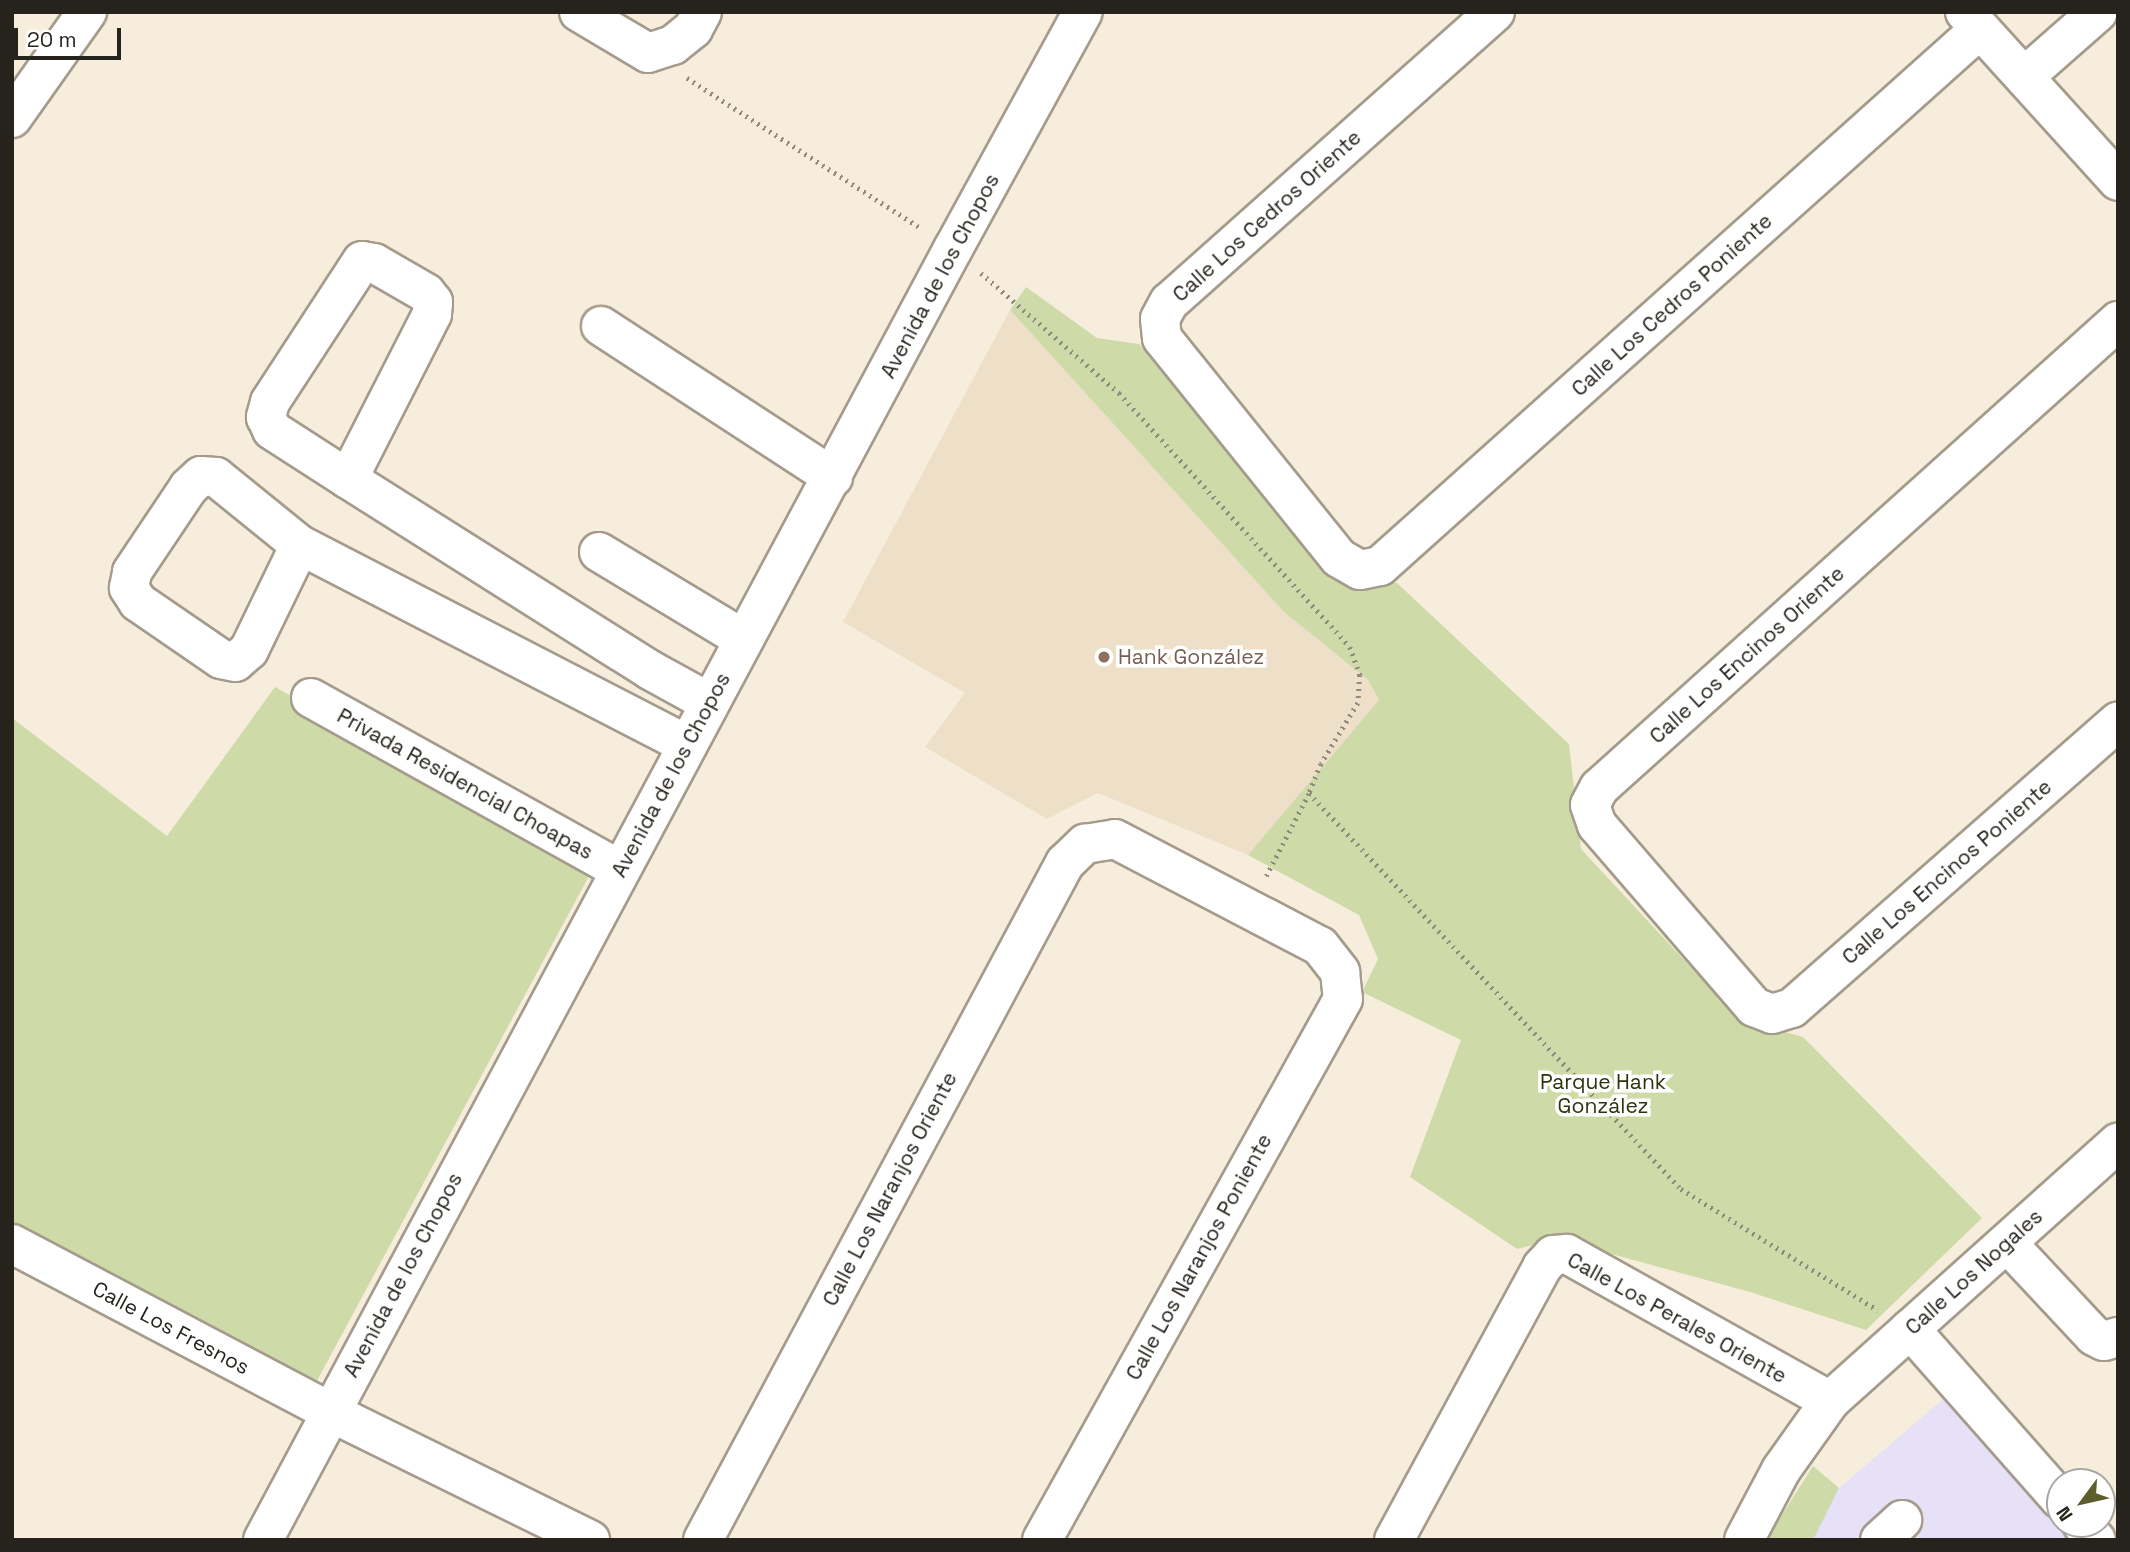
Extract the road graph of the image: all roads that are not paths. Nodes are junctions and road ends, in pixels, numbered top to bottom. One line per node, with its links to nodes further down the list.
1 (87, 12): 9 (street)
2 (579, 12): 3 (street)
3 (702, 12)
4 (1083, 12): 13 (street, Avenida de los Chopos)
5 (1495, 12): 17 (street, Calle Los Cedros Oriente)
6 (2098, 12): 8 (street)
7 (1972, 21): 8 (street); 17 (street, Calle Los Cedros Poniente)
8 (2024, 77): 10 (street)
9 (12, 118)
10 (2118, 181)
11 (2118, 321): 25 (street, Calle Los Encinos Oriente)
12 (601, 326): 13 (street)
13 (833, 477): 18 (street, Avenida de los Chopos)
14 (348, 478): 14 (street); 20 (street)
15 (300, 545): 15 (street); 22 (street)
16 (599, 552): 18 (street)
17 (1360, 570)
18 (743, 639): 20 (street, Avenida de los Chopos)
19 (311, 698): 23 (street, Privada Residencial Choapas)
20 (710, 703): 22 (street, Avenida de los Chopos)
21 (2118, 722): 25 (street, Calle Los Encinos Poniente)
22 (687, 745): 23 (street, Avenida de los Chopos)
23 (620, 870): 32 (street, Avenida de los Chopos)
24 (1340, 972): 36 (street, Calle Los Naranjos Oriente); 37 (street, Calle Los Naranjos Poniente)
25 (1772, 1014)
26 (2118, 1143): 27 (street, Calle Los Nogales)
27 (2007, 1243): 29 (street, Calle Los Nogales); 30 (street)
28 (12, 1244): 32 (street, Calle Los Fresnos)
29 (1910, 1329): 31 (street, Calle Los Nogales); 33 (street)
30 (2118, 1337)
31 (1830, 1402): 38 (street, Calle Los Perales Oriente); 39 (street, Calle Los Nogales)
32 (330, 1412): 34 (street, Avenida de los Chopos); 35 (street, Calle Los Fresnos)
33 (2046, 1483)
34 (263, 1540)
35 (590, 1540)
36 (703, 1540)
37 (1042, 1540)
38 (1394, 1540)
39 (1744, 1540)

